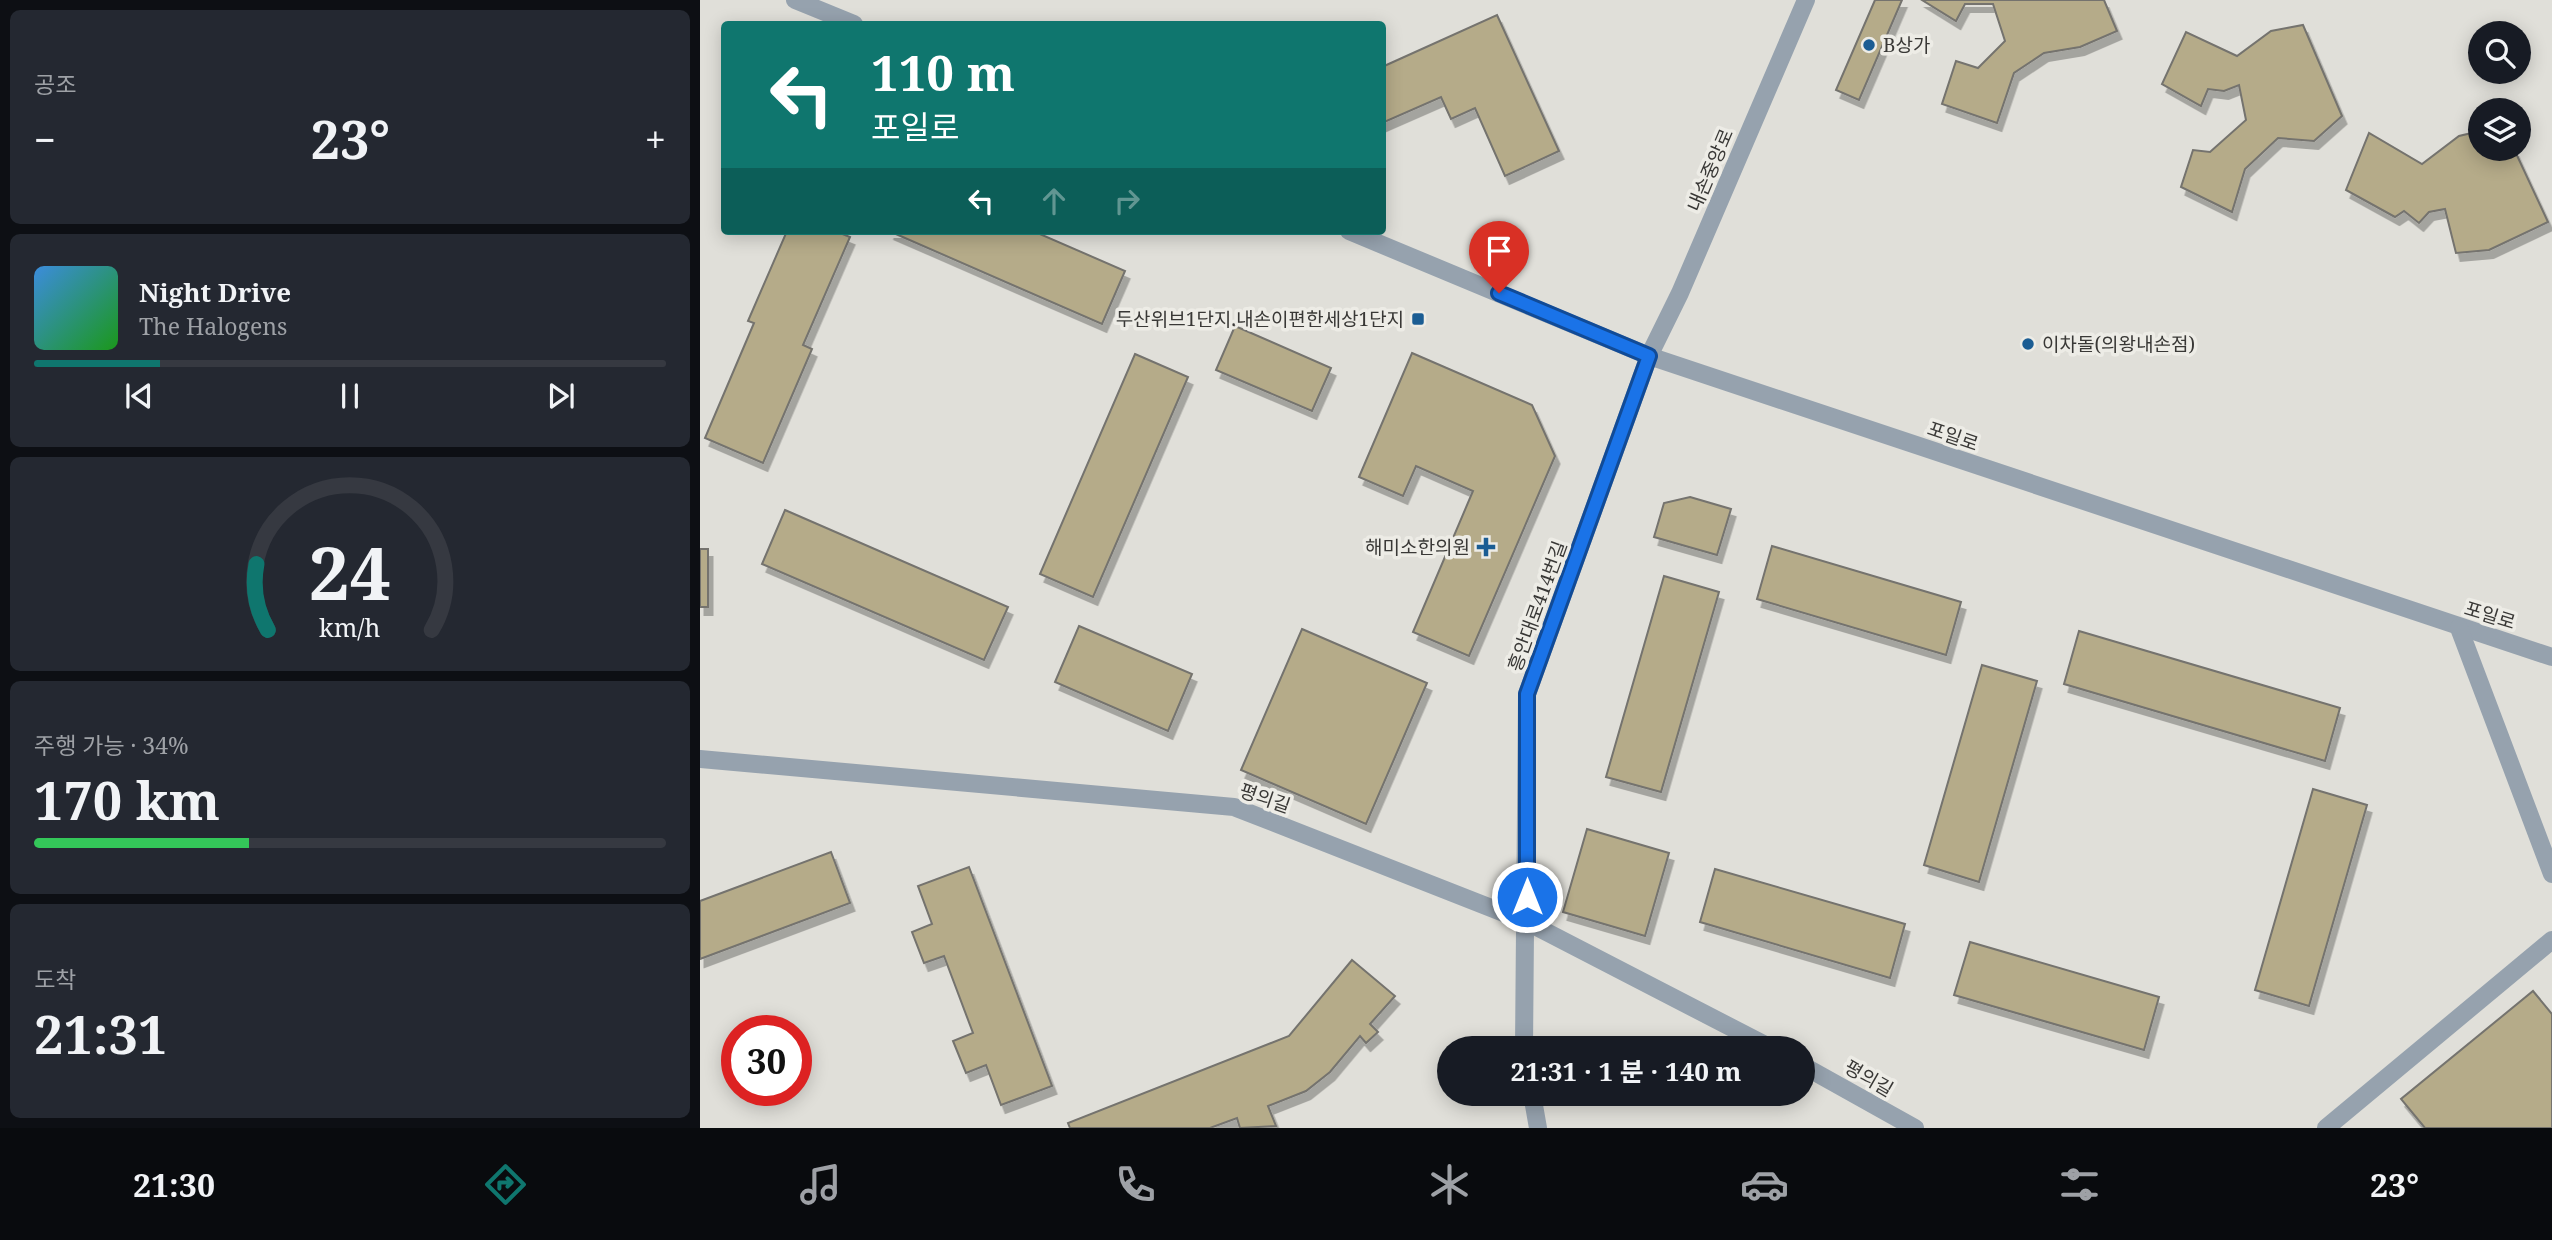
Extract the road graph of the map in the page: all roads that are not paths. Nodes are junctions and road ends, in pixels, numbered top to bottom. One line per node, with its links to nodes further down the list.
1 (795, 0): 3 (street)
2 (1806, 0): 5 (street, 내손중앙로)
3 (847, 21)
4 (1359, 235): 5 (street, 포일로)
5 (1649, 356): 6 (street, 포일로); 10 (street, 흥안대로414번길)
6 (2459, 628): 7 (street, 포일로); 9 (street)
7 (2552, 657)
8 (700, 759): 10 (street, 평의길)
9 (2552, 874)
10 (1527, 922): 12 (street, 흥안대로414번길); 13 (street, 평의길)
11 (2552, 940): 18 (street)
12 (1524, 1036)
13 (1748, 1036)
14 (1815, 1072): 17 (street, 평의길)
15 (1534, 1106): 16 (street)
16 (1538, 1128)
17 (1915, 1128)
18 (2326, 1128)

